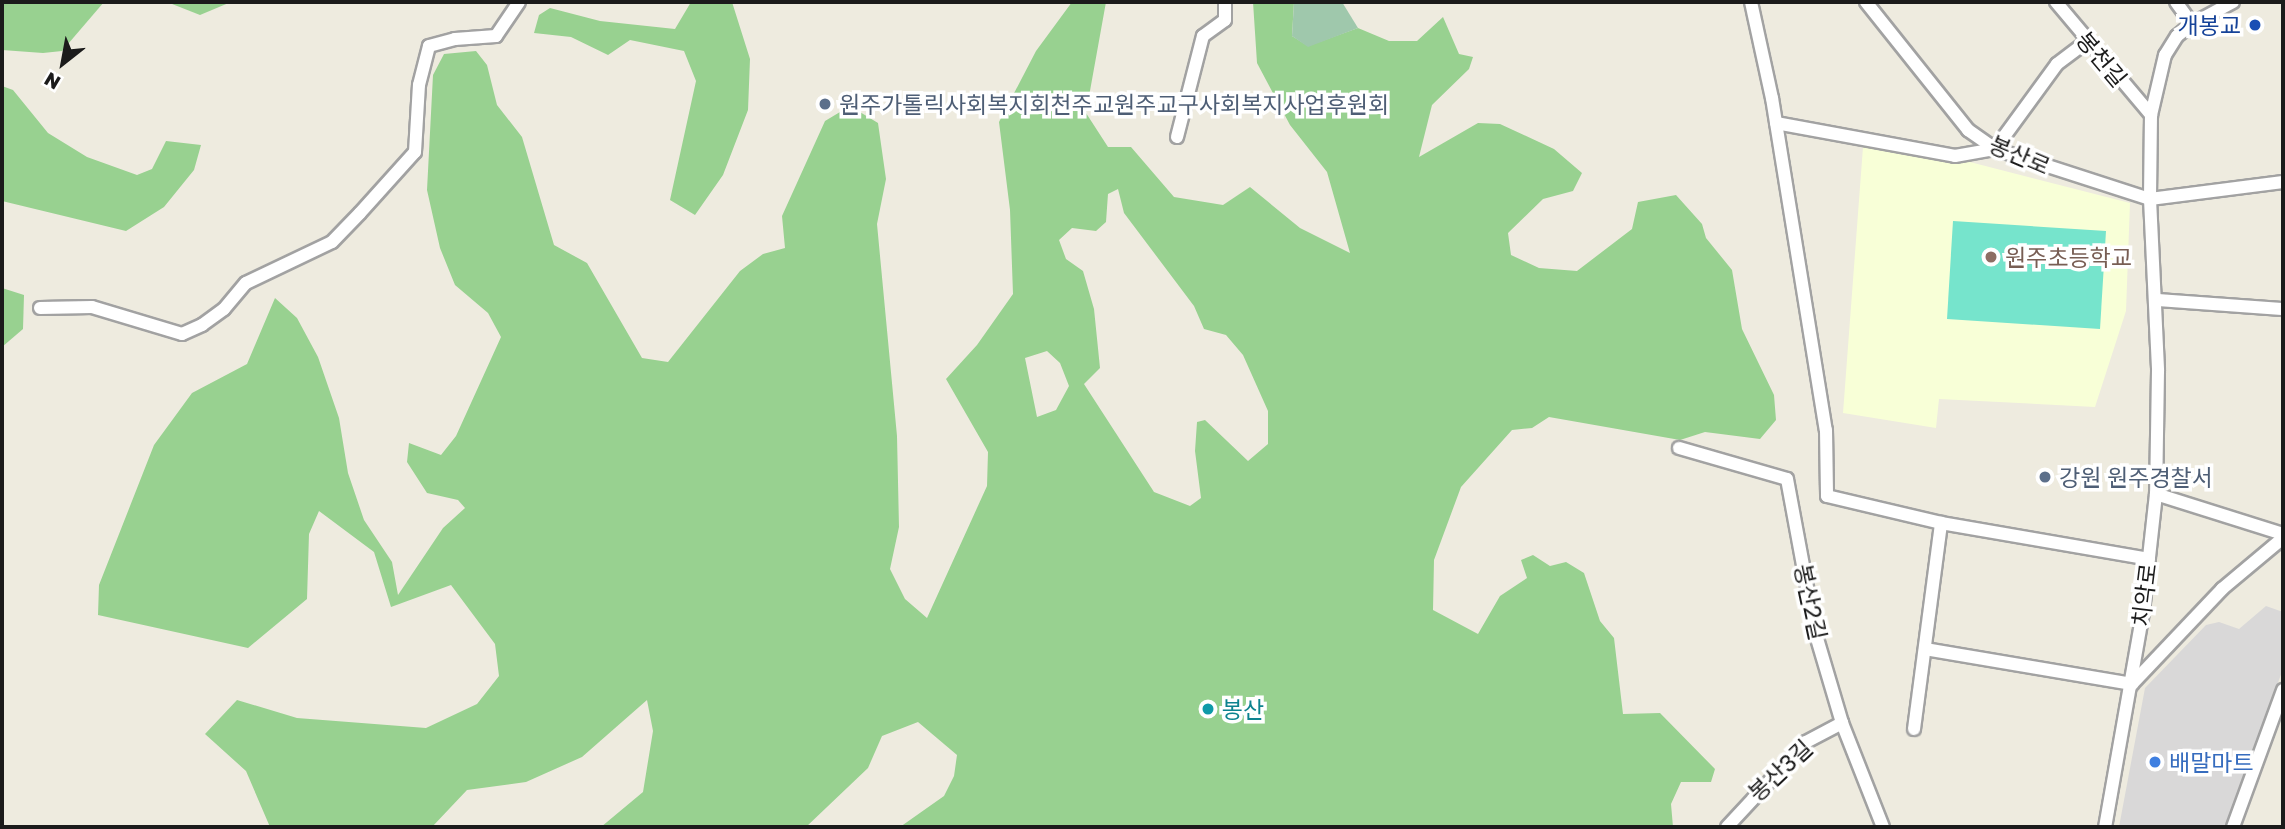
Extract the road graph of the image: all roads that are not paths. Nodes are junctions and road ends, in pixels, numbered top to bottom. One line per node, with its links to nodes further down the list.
1 (519, 2): 17 (street)
2 (1225, 2): 12 (street)
3 (1751, 2): 11 (street)
4 (1866, 2): 13 (street, 봉산로)
5 (2056, 2): 9 (street, 봉천길)
6 (2176, 2): 8 (street)
7 (2233, 2): 8 (street)
8 (2192, 24): 10 (street)
9 (2086, 42): 10 (street, 봉천길); 13 (street)
10 (2151, 115): 15 (street)
11 (1776, 123): 13 (street); 21 (street)
12 (1177, 137)
13 (1996, 149): 15 (street, 봉산로)
14 (2283, 182): 15 (street, 봉산로)
15 (2150, 199): 16 (street)
16 (2157, 300): 18 (street); 20 (street)
17 (40, 308)
18 (2283, 309)
19 (1679, 449): 27 (street, 봉산2길)
20 (2156, 494): 22 (street); 23 (street, 치악로)
21 (1941, 523): 23 (street); 24 (street)
22 (2283, 536): 25 (street)
23 (2149, 559): 25 (street, 치악로)
24 (1925, 649): 25 (street); 28 (street)
25 (2132, 684): 31 (street, 치악로)
26 (2283, 690): 32 (street)
27 (1842, 723): 29 (street, 봉산3길); 30 (street, 봉산2길)
28 (1914, 729)
29 (1727, 827)
30 (1883, 827)
31 (2105, 827)
32 (2233, 827)

